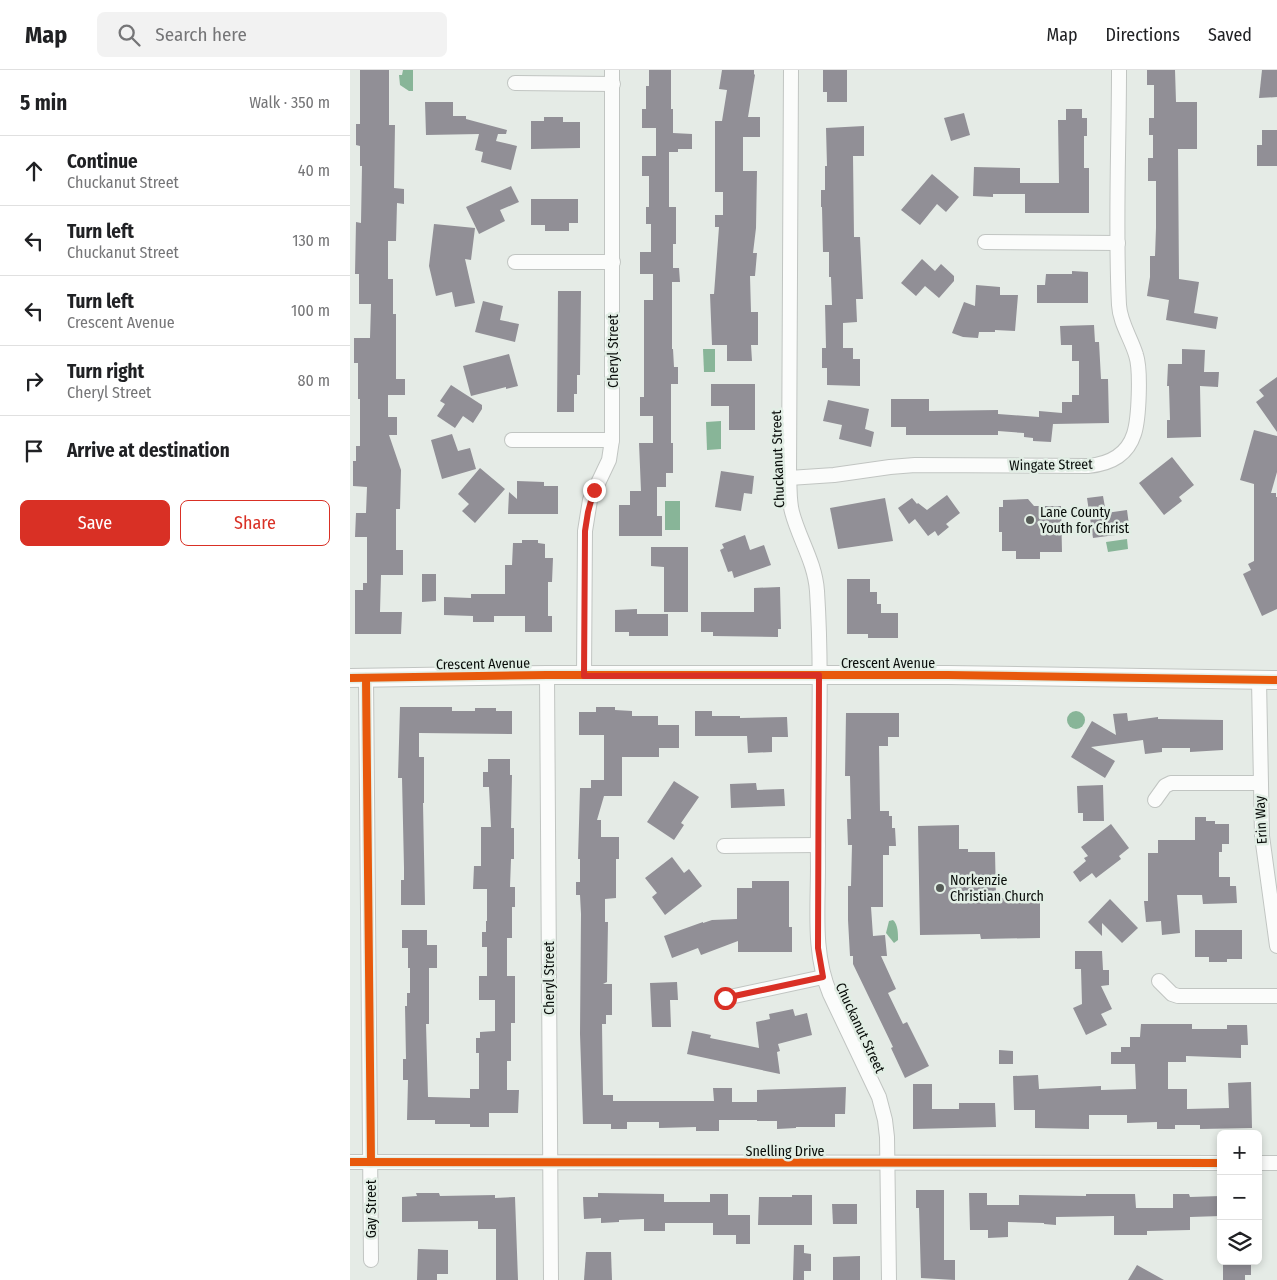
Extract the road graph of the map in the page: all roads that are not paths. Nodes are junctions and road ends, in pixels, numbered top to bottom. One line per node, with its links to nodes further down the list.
1 (791, 70): 11 (street, Chuckanut Street)
2 (1119, 70): 6 (street, Wingate Street)
3 (612, 77): 4 (street, Cheryl Street); 8 (street, Cheryl Street)
4 (515, 83)
5 (985, 242): 6 (street)
6 (1118, 243): 11 (street, Wingate Street)
7 (516, 262): 8 (street)
8 (613, 262): 10 (street, Cheryl Street)
9 (512, 440): 10 (street)
10 (612, 440): 14 (street, Cheryl Street)
11 (789, 478): 13 (street, Chuckanut Street)
12 (547, 675): 14 (street, Crescent Avenue); 15 (street, Crescent Avenue); 29 (street, Cheryl Street)
13 (819, 675): 14 (street, Crescent Avenue); 16 (street, Crescent Avenue); 20 (street, Chuckanut Street)
14 (584, 676)
15 (358, 678): 28 (street, Gay Street)
16 (1259, 680): 17 (street, Crescent Avenue); 18 (street, Erin Way)
17 (1277, 680)
18 (1260, 783): 19 (street, Erin Way); 22 (street, Erin Way)
19 (1155, 800)
20 (818, 845): 21 (street); 23 (street, Chuckanut Street)
21 (724, 846)
22 (1277, 946)
23 (823, 977): 26 (street, Chuckanut Street); 33 (street, Chuckanut Street)
24 (1158, 981): 25 (street)
25 (1277, 996)
26 (725, 998)
27 (350, 1162): 28 (street, Snelling Drive)
28 (371, 1162): 29 (street, Snelling Drive); 34 (street, Gay Street)
29 (551, 1162): 33 (street, Snelling Drive); 35 (street, Cheryl Street)
30 (1217, 1163): 33 (street, Snelling Drive)
31 (1262, 1163): 32 (street)
32 (1277, 1163)
33 (887, 1164): 36 (street, Chuckanut Street)
34 (371, 1260)
35 (551, 1280)
36 (889, 1280)

